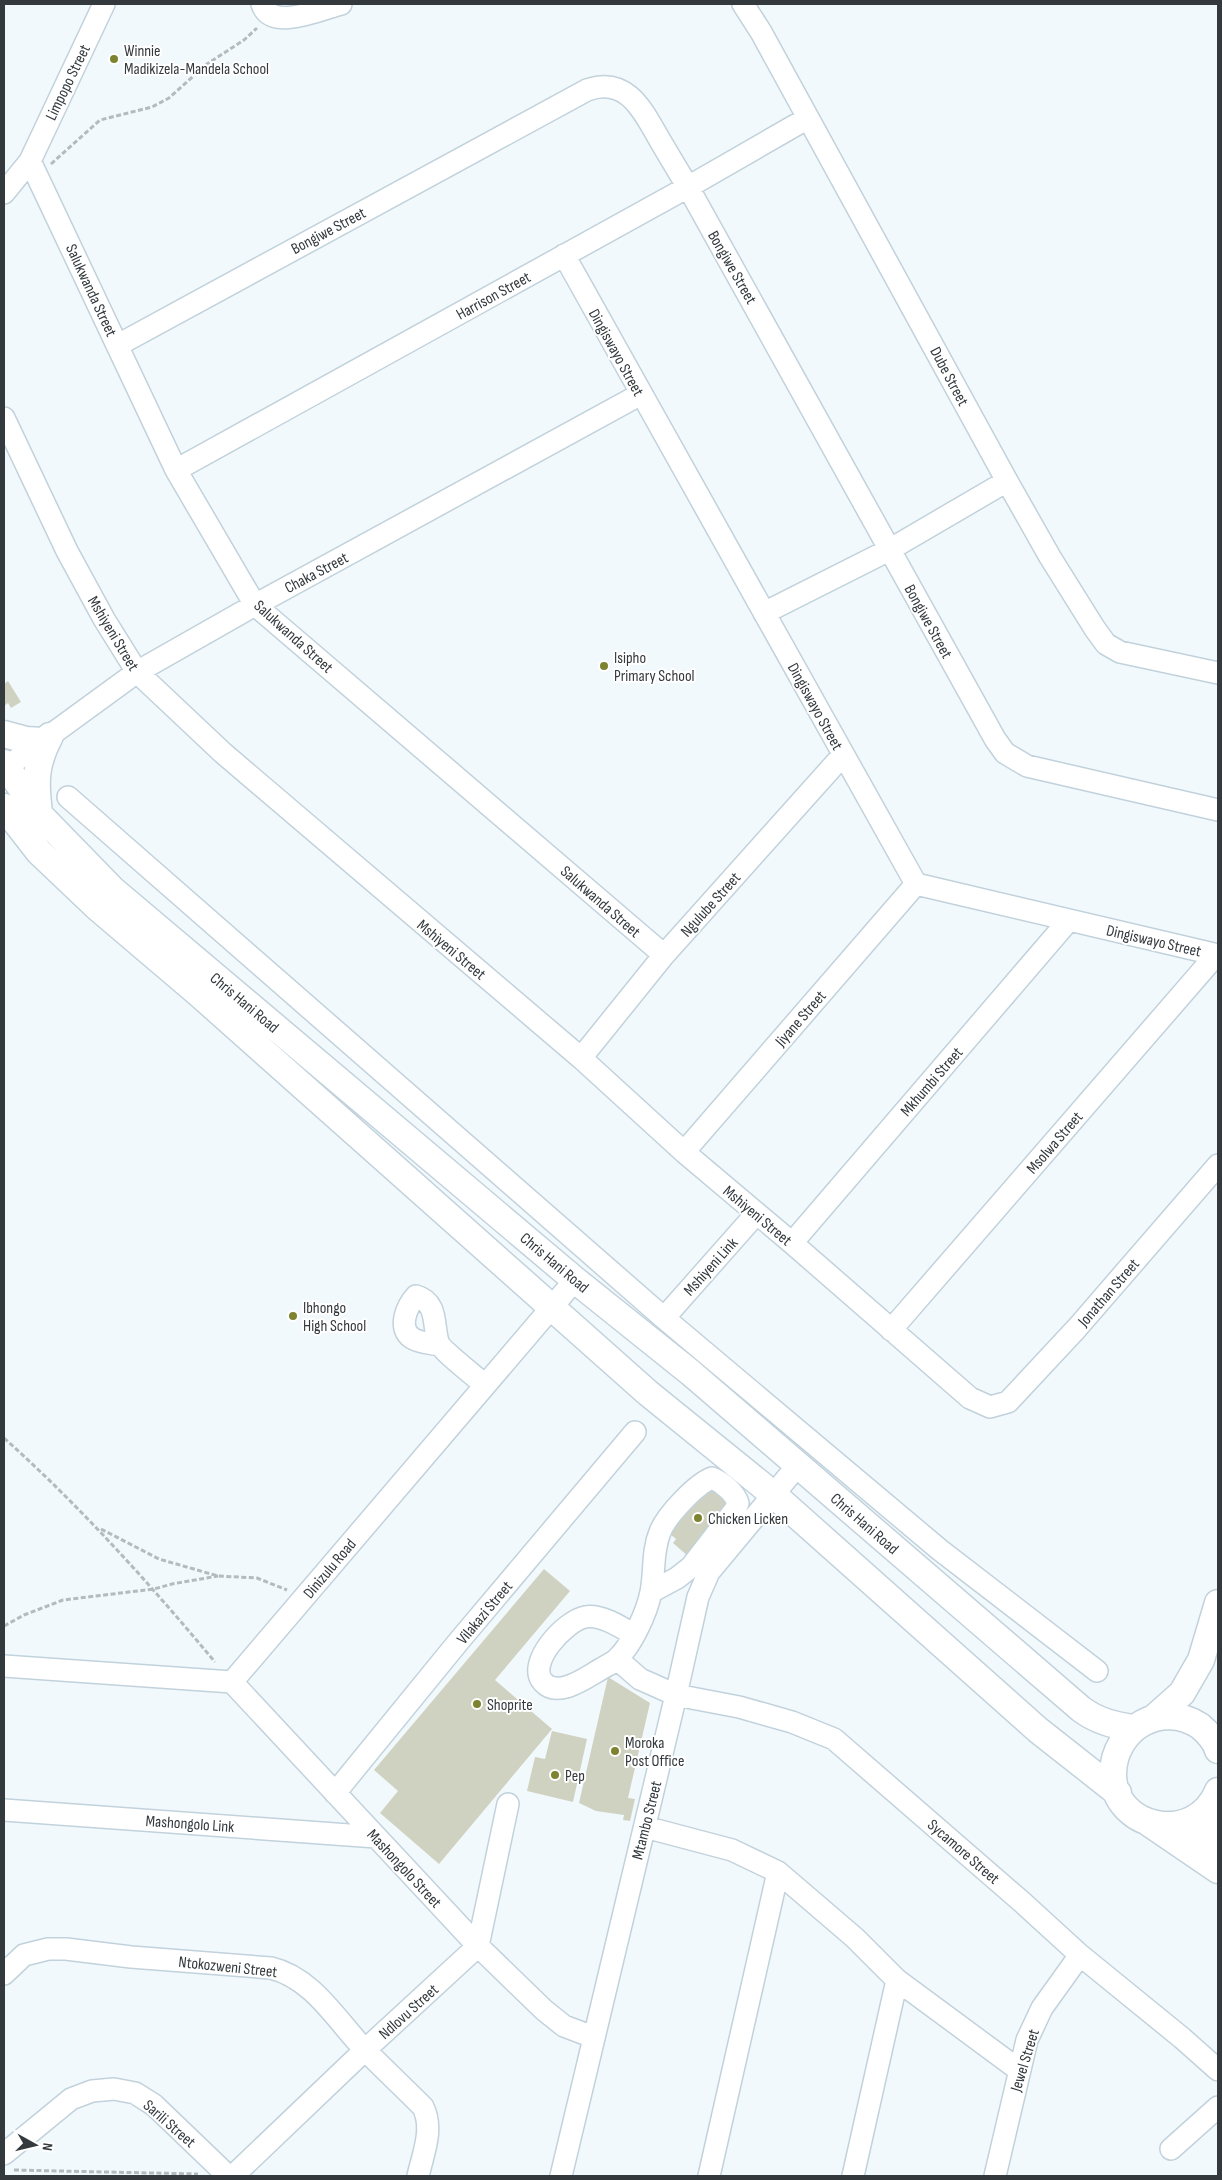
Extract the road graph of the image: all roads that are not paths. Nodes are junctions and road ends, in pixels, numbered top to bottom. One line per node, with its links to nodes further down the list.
1 (104, 4): 6 (street, Limpopo Street)
2 (341, 4): 4 (street)
3 (743, 4): 5 (street, Dube Street)
4 (265, 9)
5 (808, 118): 7 (street, Harrison Street); 14 (street, Dube Street)
6 (34, 169): 8 (street); 10 (street, Salukwanda Street)
7 (688, 187): 9 (street, Harrison Street); 10 (street, Bongiwe Street); 15 (street, Bongiwe Street)
8 (4, 193)
9 (564, 255): 11 (street, Dingiswayo Street); 13 (street, Harrison Street)
10 (118, 345): 13 (street, Salukwanda Street)
11 (641, 394): 16 (street, Chaka Street); 17 (street, Dingiswayo Street)
12 (4, 418): 18 (street, Mshiyeni Street)
13 (176, 470): 16 (street, Salukwanda Street)
14 (1006, 481): 15 (street); 19 (street, Dube Street)
15 (889, 550): 17 (street); 26 (street, Bongiwe Street)
16 (255, 604): 18 (street, Chaka Street); 32 (street, Salukwanda Street)
17 (764, 613): 22 (street, Dingiswayo Street)
18 (137, 672): 21 (street, Chaka Street); 34 (street, Mshiyeni Street)
19 (1218, 673)
20 (4, 734): 21 (main road)
21 (47, 738): 23 (street, Chaka Street); 27 (main road)
22 (843, 755): 30 (street, Dingiswayo Street); 32 (street, Ngulube Street)
23 (5, 766): 27 (main road, Chris Hani Road)
24 (68, 797): 41 (street, Chris Hani Road)
25 (4, 807): 29 (main road, Chris Hani Road)
26 (1218, 810)
27 (39, 814): 39 (main road, Chris Hani Road)
28 (4, 832): 29 (main road)
29 (39, 852): 40 (main road, Chris Hani Road)
30 (916, 884): 31 (street, Dingiswayo Street); 35 (street, Jiyane Street)
31 (1069, 920): 33 (street, Dingiswayo Street); 38 (street, Mkhumbi Street)
32 (664, 955): 34 (street, Ngulube Street)
33 (1217, 955): 42 (street, Msolwa Street)
34 (581, 1058): 35 (street, Mshiyeni Street)
35 (684, 1152): 37 (street, Mshiyeni Street)
36 (1218, 1165): 45 (street, Jonathan Street)
37 (756, 1214): 38 (street, Mshiyeni Street); 41 (street, Mshiyeni Link)
38 (792, 1243): 42 (street, Mshiyeni Street)
39 (575, 1280): 40 (street, Dinizulu Road); 47 (main road, Chris Hani Road)
40 (552, 1307): 44 (street, Dinizulu Road); 48 (main road, Chris Hani Road)
41 (664, 1318): 55 (street, Chris Hani Road)
42 (891, 1330): 45 (street, Mshiyeni Street)
43 (439, 1345): 44 (street)
44 (485, 1385): 56 (street, Dinizulu Road)
45 (990, 1407)
46 (635, 1432): 61 (street, Vilakazi Street)
47 (798, 1465): 48 (street, Mtambo Street); 58 (main road, Chris Hani Road)
48 (774, 1495): 57 (street, Mtambo Street); 60 (main road, Chris Hani Road)
49 (651, 1592): 49 (street); 52 (street)
50 (1218, 1603): 51 (main road)
51 (1214, 1630): 58 (main road)
52 (634, 1635): 53 (street); 53 (street)
53 (617, 1659): 57 (street, Sycamore Street)
54 (4, 1666): 56 (street)
55 (1097, 1671)
56 (232, 1682): 61 (street, Mashongolo Street)
57 (676, 1695): 66 (street, Mtambo Street); 73 (street, Sycamore Street)
58 (1144, 1723): 59 (main road, Chris Hani Road); 60 (main road)
59 (1218, 1746)
60 (1118, 1792): 65 (main road)
61 (335, 1793): 67 (street, Mashongolo Street)
62 (508, 1804): 72 (street)
63 (4, 1810): 67 (street, Mashongolo Link)
64 (1205, 1812): 65 (main road); 68 (street); 69 (main road)
65 (1148, 1822): 70 (main road)
66 (645, 1827): 71 (street); 76 (street, Mtambo Street)
67 (376, 1837): 72 (street, Mashongolo Street)
68 (1218, 1850)
69 (1218, 1866)
70 (1218, 1870)
71 (778, 1872): 75 (street); 87 (street)
72 (478, 1946): 76 (street, Mashongolo Street); 77 (street, Ndlovu Street)
73 (1080, 1956): 78 (street, Jewel Street); 79 (street, Sycamore Street)
74 (4, 1974): 77 (street, Ntokozweni Street)
75 (897, 1980): 78 (street); 88 (street)
76 (593, 2037): 86 (street, Mtambo Street)
77 (365, 2050): 84 (street, Ndlovu Street); 85 (street, Ntokozweni Street)
78 (1019, 2070): 89 (street, Jewel Street)
79 (1218, 2070)
80 (1218, 2107): 81 (street)
81 (1171, 2149)
82 (9, 2162): 83 (street, Sarili Street)
83 (228, 2176)
84 (234, 2176)
85 (418, 2176)
86 (561, 2176)
87 (709, 2176)
88 (853, 2176)
89 (995, 2176)

